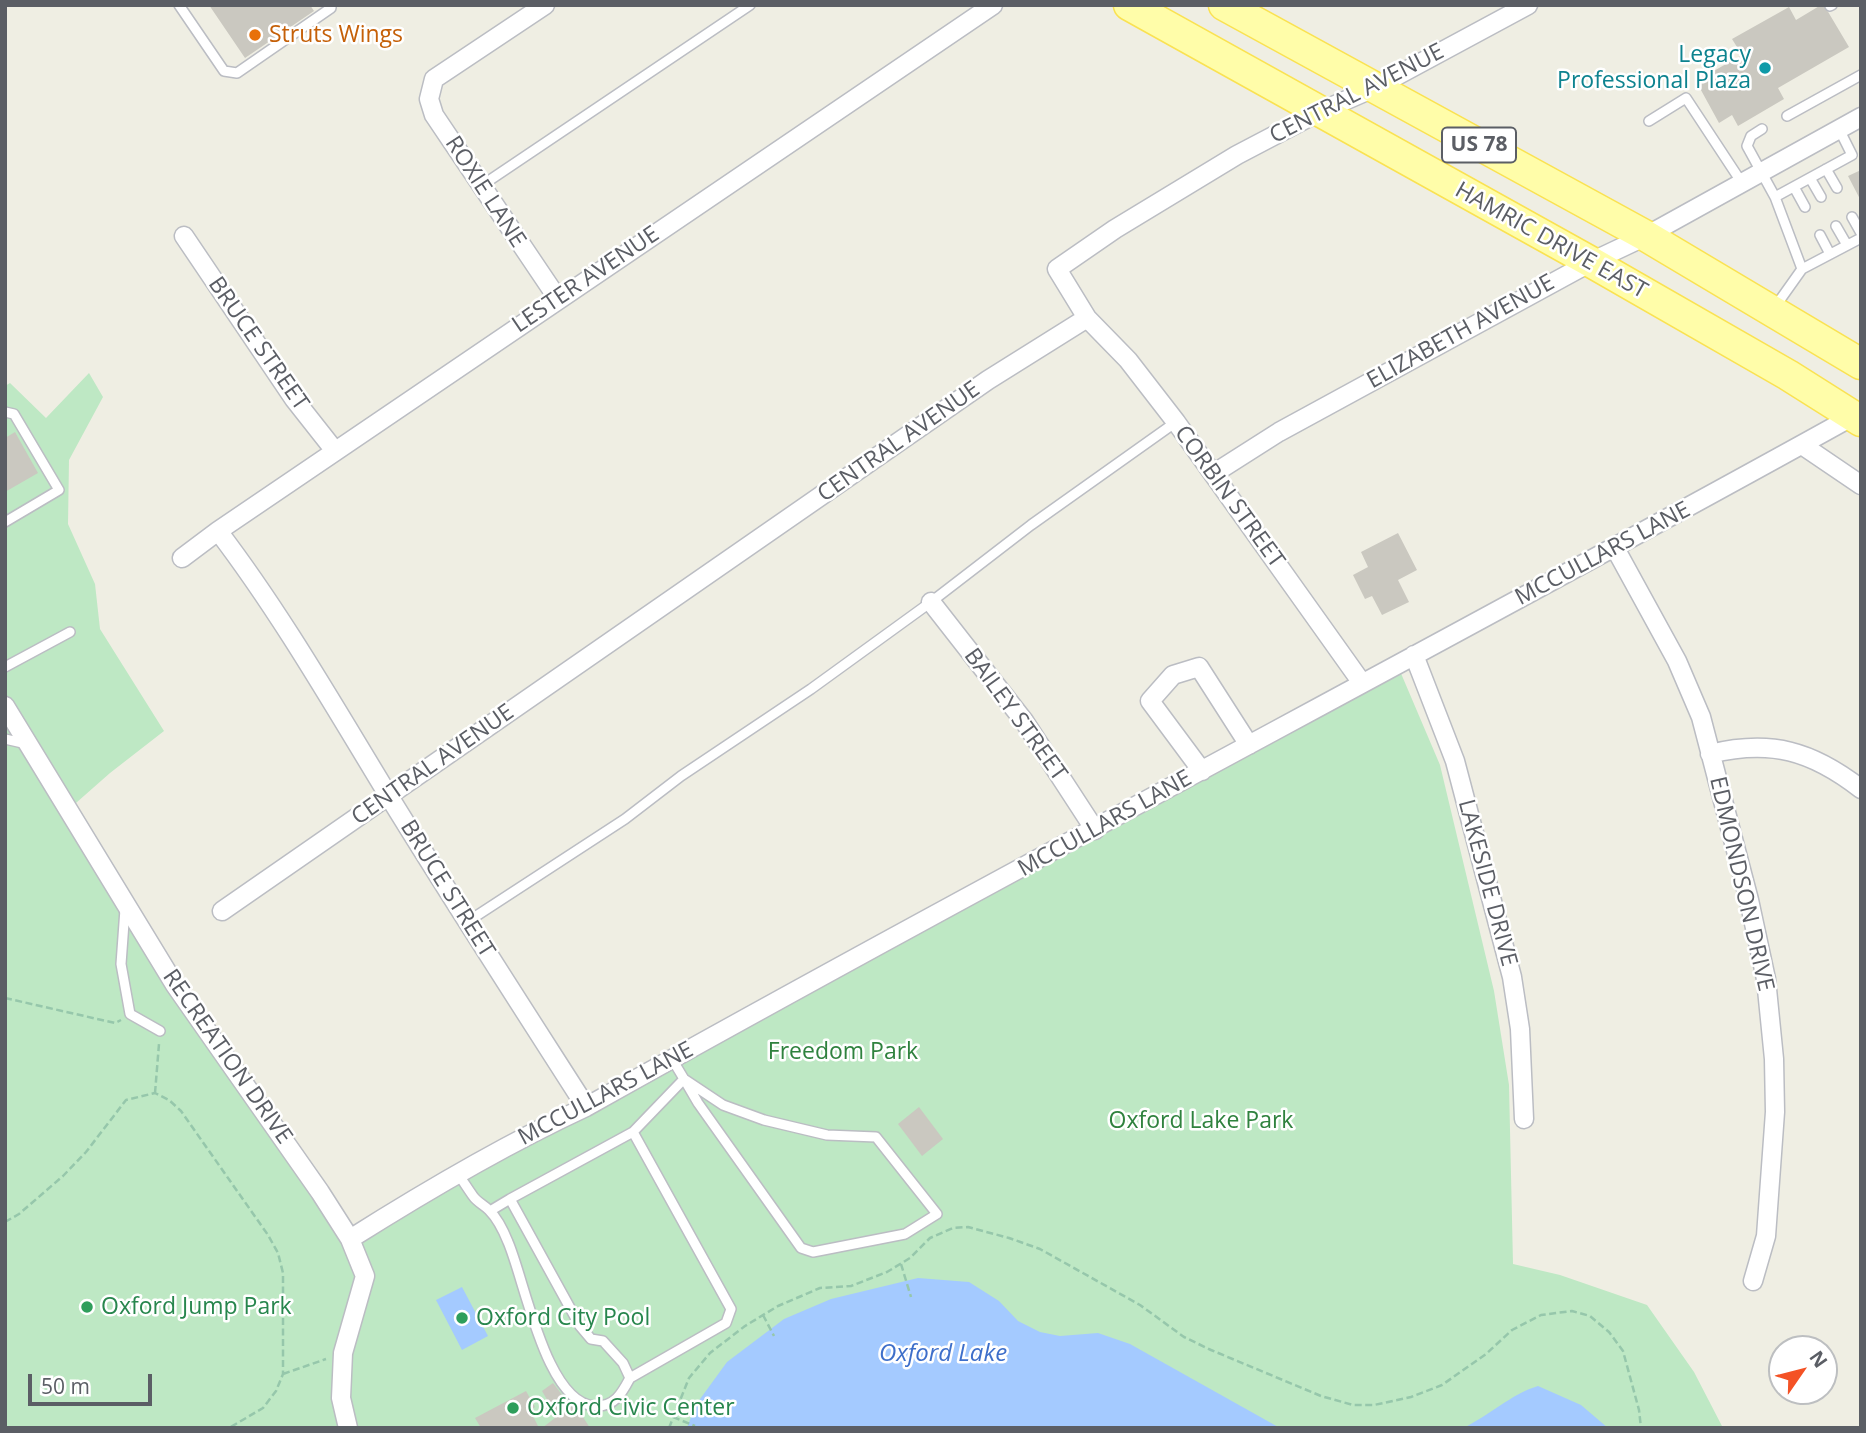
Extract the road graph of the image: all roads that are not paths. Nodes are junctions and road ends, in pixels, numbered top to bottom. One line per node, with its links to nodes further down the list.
1 (179, 5): 2 (lane)
2 (331, 5)
3 (545, 5): 21 (street, ROXIE LANE)
4 (750, 5): 21 (lane)
5 (993, 5): 37 (street, LESTER AVENUE)
6 (1129, 5): 11 (main road, HAMRIC DRIVE EAST / US 78)
7 (1224, 5): 10 (main road, US 78)
8 (1528, 5): 10 (street, CENTRAL AVENUE)
9 (1861, 75): 12 (lane)
10 (1374, 88): 11 (street, CENTRAL AVENUE); 31 (main road, US 78)
11 (1319, 112): 35 (main road, HAMRIC DRIVE EAST / US 78); 39 (street, CENTRAL AVENUE)
12 (1787, 116)
13 (1861, 117): 16 (street, ELIZABETH AVENUE)
14 (1649, 121): 20 (lane)
15 (1762, 129): 18 (lane)
16 (1839, 130): 17 (lane); 18 (street, ELIZABETH AVENUE)
17 (1826, 169): 19 (lane); 23 (lane)
18 (1762, 172): 20 (street, ELIZABETH AVENUE); 24 (lane)
19 (1810, 178): 22 (lane); 25 (lane)
20 (1742, 183): 31 (street, ELIZABETH AVENUE)
21 (481, 187): 37 (street, ROXIE LANE)
22 (1794, 187): 24 (lane); 26 (lane)
23 (1837, 188)
24 (1775, 197): 36 (lane)
25 (1821, 197)
26 (1804, 207)
27 (1852, 217): 32 (lane)
28 (1836, 226): 33 (lane)
29 (1820, 235): 34 (lane)
30 (184, 236): 45 (street, BRUCE STREET)
31 (1646, 236): 35 (street, ELIZABETH AVENUE); 38 (main road, US 78)
32 (1861, 236): 33 (lane)
33 (1847, 246): 34 (lane)
34 (1830, 254): 36 (lane)
35 (1591, 262): 42 (main road, HAMRIC DRIVE EAST / US 78); 46 (street, ELIZABETH AVENUE)
36 (1802, 269): 38 (lane)
37 (558, 299): 45 (street, LESTER AVENUE)
38 (1772, 310): 40 (main road, US 78)
39 (1087, 318): 43 (street, CORBIN STREET); 64 (street, CENTRAL AVENUE)
40 (1861, 364)
41 (5, 412): 48 (lane)
42 (1858, 416): 44 (street, MCCULLARS LANE)
43 (1176, 422): 46 (street, CORBIN STREET); 52 (lane)
44 (1802, 445): 47 (street); 50 (street, MCCULLARS LANE)
45 (335, 451): 49 (street, LESTER AVENUE)
46 (1213, 474): 56 (street, CORBIN STREET)
47 (1861, 485)
48 (5, 522)
49 (218, 531): 51 (street, LESTER AVENUE); 64 (street, BRUCE STREET)
50 (1615, 548): 54 (street, MCCULLARS LANE); 61 (street, EDMONDSON DRIVE)
51 (182, 558)
52 (931, 602): 65 (street, BAILEY STREET); 68 (lane)
53 (70, 632): 55 (lane)
54 (1414, 655): 56 (street, MCCULLARS LANE); 73 (street, LAKESIDE DRIVE)
55 (5, 667)
56 (1362, 683): 60 (street, MCCULLARS LANE)
57 (5, 706): 59 (street, RECREATION DRIVE)
58 (5, 739): 59 (lane)
59 (29, 745): 66 (street, RECREATION DRIVE)
60 (1249, 745): 62 (street, MCCULLARS LANE); 62 (street)
61 (1710, 754): 63 (street); 79 (street, EDMONDSON DRIVE)
62 (1202, 771): 65 (street, MCCULLARS LANE)
63 (1861, 789)
64 (389, 796): 67 (street, CENTRAL AVENUE); 68 (street, BRUCE STREET)
65 (1095, 830): 70 (street, MCCULLARS LANE)
66 (125, 904): 69 (lane); 78 (street, RECREATION DRIVE)
67 (222, 911)
68 (467, 922): 72 (street, BRUCE STREET)
69 (160, 1031)
70 (672, 1059): 71 (lane); 72 (street, MCCULLARS LANE)
71 (684, 1079): 71 (lane); 74 (lane)
72 (586, 1107): 75 (street, MCCULLARS LANE)
73 (1524, 1119)
74 (633, 1132): 76 (lane); 80 (lane)
75 (458, 1174): 77 (lane); 78 (street, MCCULLARS LANE)
76 (510, 1199): 77 (lane); 80 (lane)
77 (490, 1211): 80 (lane)
78 (350, 1239): 81 (street, RECREATION DRIVE)
79 (1754, 1281)
80 (630, 1378)
81 (348, 1428)

